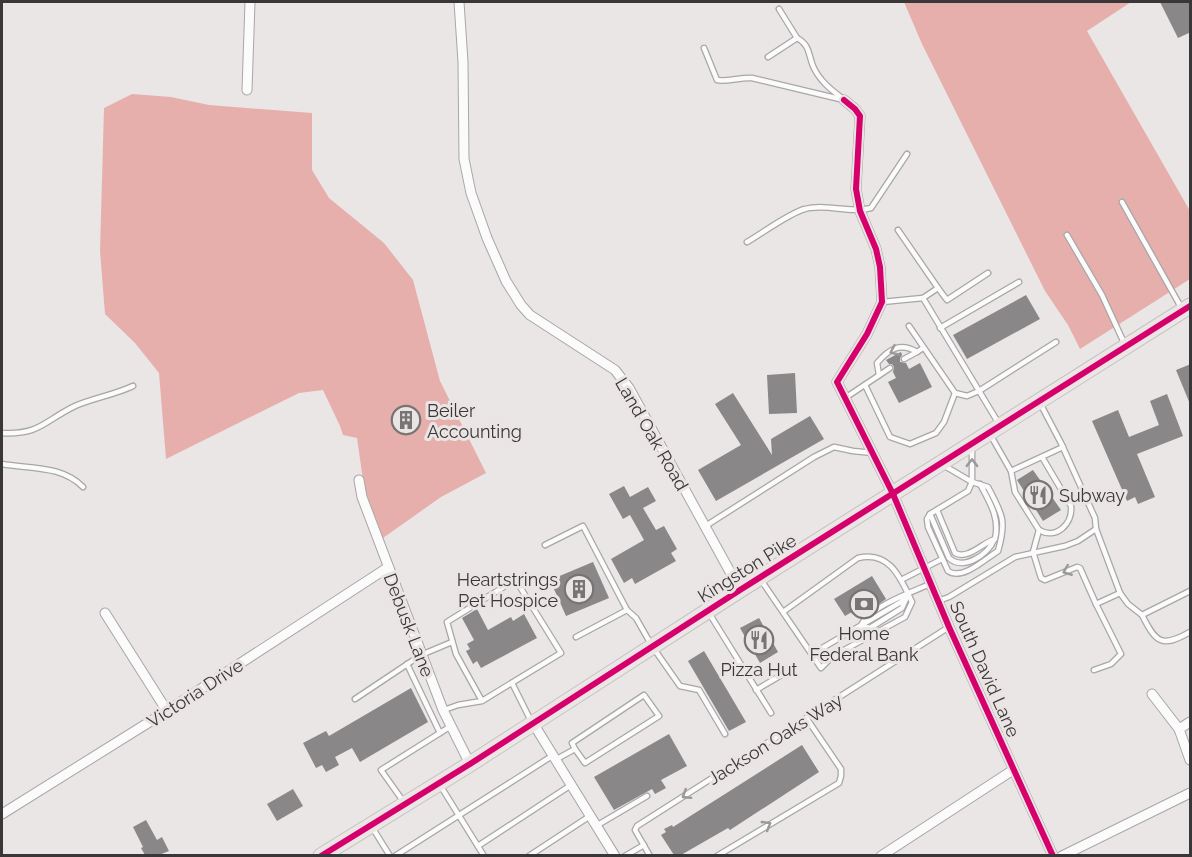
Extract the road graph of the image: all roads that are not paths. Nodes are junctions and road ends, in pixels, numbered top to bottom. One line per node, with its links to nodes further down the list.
1 (250, 2): 7 (street)
2 (459, 2): 52 (street, Land Oak Road)
3 (778, 9): 4 (lane)
4 (797, 38): 6 (lane); 8 (lane)
5 (704, 48): 8 (lane)
6 (768, 57)
7 (247, 90)
8 (844, 100): 11 (street)
9 (907, 154): 11 (lane)
10 (1122, 202): 20 (lane)
11 (860, 211): 14 (lane); 19 (street)
12 (898, 230): 17 (lane)
13 (1067, 235): 24 (lane)
14 (747, 242)
15 (988, 273): 17 (lane)
16 (1019, 282): 22 (lane)
17 (938, 288): 18 (lane)
18 (923, 298): 19 (lane); 22 (lane)
19 (882, 302): 34 (street)
20 (1187, 309): 24 (main road, Kingston Pike)
21 (909, 326): 25 (lane)
22 (940, 328): 32 (lane)
23 (1056, 342): 32 (lane)
24 (1126, 347): 35 (main road, Kingston Pike)
25 (923, 348): 26 (lane); 33 (lane)
26 (917, 352): 27 (lane); 29 (lane, one-way to 29)
27 (904, 359)
28 (890, 368): 29 (lane)
29 (879, 375): 30 (lane)
30 (864, 385): 33 (lane); 34 (lane)
31 (132, 386): 37 (lane)
32 (979, 391): 33 (lane); 36 (lane)
33 (955, 393)
34 (845, 398): 40 (street, South David Lane)
35 (1040, 402): 36 (main road, Kingston Pike); 39 (lane)
36 (995, 430): 38 (main road, Kingston Pike); 44 (lane)
37 (2, 433)
38 (972, 444): 43 (main road, Kingston Pike); 46 (lane, one-way to 38)
39 (1063, 447): 41 (lane); 53 (lane)
40 (873, 453): 49 (street, South David Lane); 52 (lane)
41 (1042, 457): 44 (lane); 54 (lane)
42 (2, 464): 48 (lane)
43 (941, 464): 46 (lane); 49 (main road, Kingston Pike)
44 (1011, 471): 54 (lane)
45 (359, 480): 60 (street, Debusk Lane)
46 (972, 482): 47 (lane); 50 (lane)
47 (980, 484): 55 (lane); 58 (lane)
48 (83, 487)
49 (893, 494): 59 (street, South David Lane); 61 (main road, Kingston Pike)
50 (937, 510): 51 (lane); 55 (lane)
51 (930, 514): 55 (lane); 58 (lane)
52 (704, 527): 64 (street, Land Oak Road)
53 (1096, 529): 57 (lane); 66 (lane)
54 (1039, 530): 57 (lane)
55 (995, 539)
56 (545, 545): 70 (lane)
57 (1033, 552): 68 (lane); 69 (lane, one-way to 57)
58 (942, 559): 59 (lane)
59 (923, 567): 62 (lane); 63 (street, South David Lane)
60 (387, 568): 82 (street, Debusk Lane); 91 (street, Victoria Drive)
61 (759, 578): 64 (main road, Kingston Pike); 72 (lane)
62 (901, 580): 67 (lane); 72 (lane)
63 (930, 584): 67 (lane); 68 (street, South David Lane)
64 (740, 590): 71 (main road, Kingston Pike)
65 (1191, 591): 74 (lane)
66 (1120, 593): 69 (lane); 74 (lane)
67 (908, 594): 75 (lane); 75 (lane); 81 (lane)
68 (938, 601): 76 (street, South David Lane)
69 (1096, 604): 85 (lane)
70 (627, 610): 78 (lane); 80 (lane)
71 (708, 610): 80 (main road, Kingston Pike); 87 (lane)
72 (783, 612): 81 (lane)
73 (105, 613): 91 (street)
74 (1142, 615): 77 (lane)
75 (861, 626): 81 (lane)
76 (949, 627): 94 (lane, Jackson Oaks Way); 105 (street, South David Lane)
77 (1191, 632)
78 (576, 637)
79 (452, 642): 82 (lane); 86 (lane); 90 (lane)
80 (652, 646): 96 (main road, Kingston Pike); 100 (lane)
81 (812, 654)
82 (421, 655): 83 (lane); 92 (street, Debusk Lane)
83 (407, 664): 89 (lane); 99 (lane)
84 (789, 670): 87 (lane)
85 (1094, 670)
86 (512, 683): 90 (lane); 96 (lane)
87 (756, 690): 93 (lane)
88 (1152, 694): 98 (street)
89 (355, 699)
90 (482, 701): 92 (lane)
91 (167, 711): 111 (street, Victoria Drive)
92 (443, 711): 97 (street, Debusk Lane)
93 (771, 713)
94 (807, 719): 116 (lane, Jackson Oaks Way, one-way to 116); 125 (lane, one-way to 94)
95 (1191, 722): 98 (street)
96 (533, 723): 102 (street); 104 (main road, Kingston Pike)
97 (451, 726): 99 (lane); 104 (street, Debusk Lane)
98 (1179, 729): 103 (street)
99 (440, 733): 110 (lane)
100 (725, 734)
101 (575, 748): 101 (lane); 102 (lane)
102 (554, 758): 107 (street); 112 (lane)
103 (1191, 760)
104 (470, 764): 106 (main road, Kingston Pike)
105 (1013, 770): 126 (street); 127 (street, South David Lane)
106 (439, 782): 110 (main road, Kingston Pike); 112 (lane)
107 (571, 786): 113 (street); 117 (lane)
108 (1191, 793): 128 (street)
109 (647, 796): 115 (lane)
110 (405, 803): 114 (main road, Kingston Pike)
111 (2, 814)
112 (458, 815): 117 (lane); 119 (lane)
113 (590, 816): 115 (street); 121 (lane)
114 (370, 825): 118 (main road, Kingston Pike); 119 (lane)
115 (596, 826): 122 (street)
116 (644, 845): 123 (lane); 124 (lane)
117 (478, 846): 120 (lane)
118 (321, 855)
119 (393, 855)
120 (484, 855)
121 (529, 855)
122 (615, 855)
123 (625, 855)
124 (650, 855)
125 (717, 855)
126 (881, 855)
127 (1053, 855)
128 (1062, 855)

